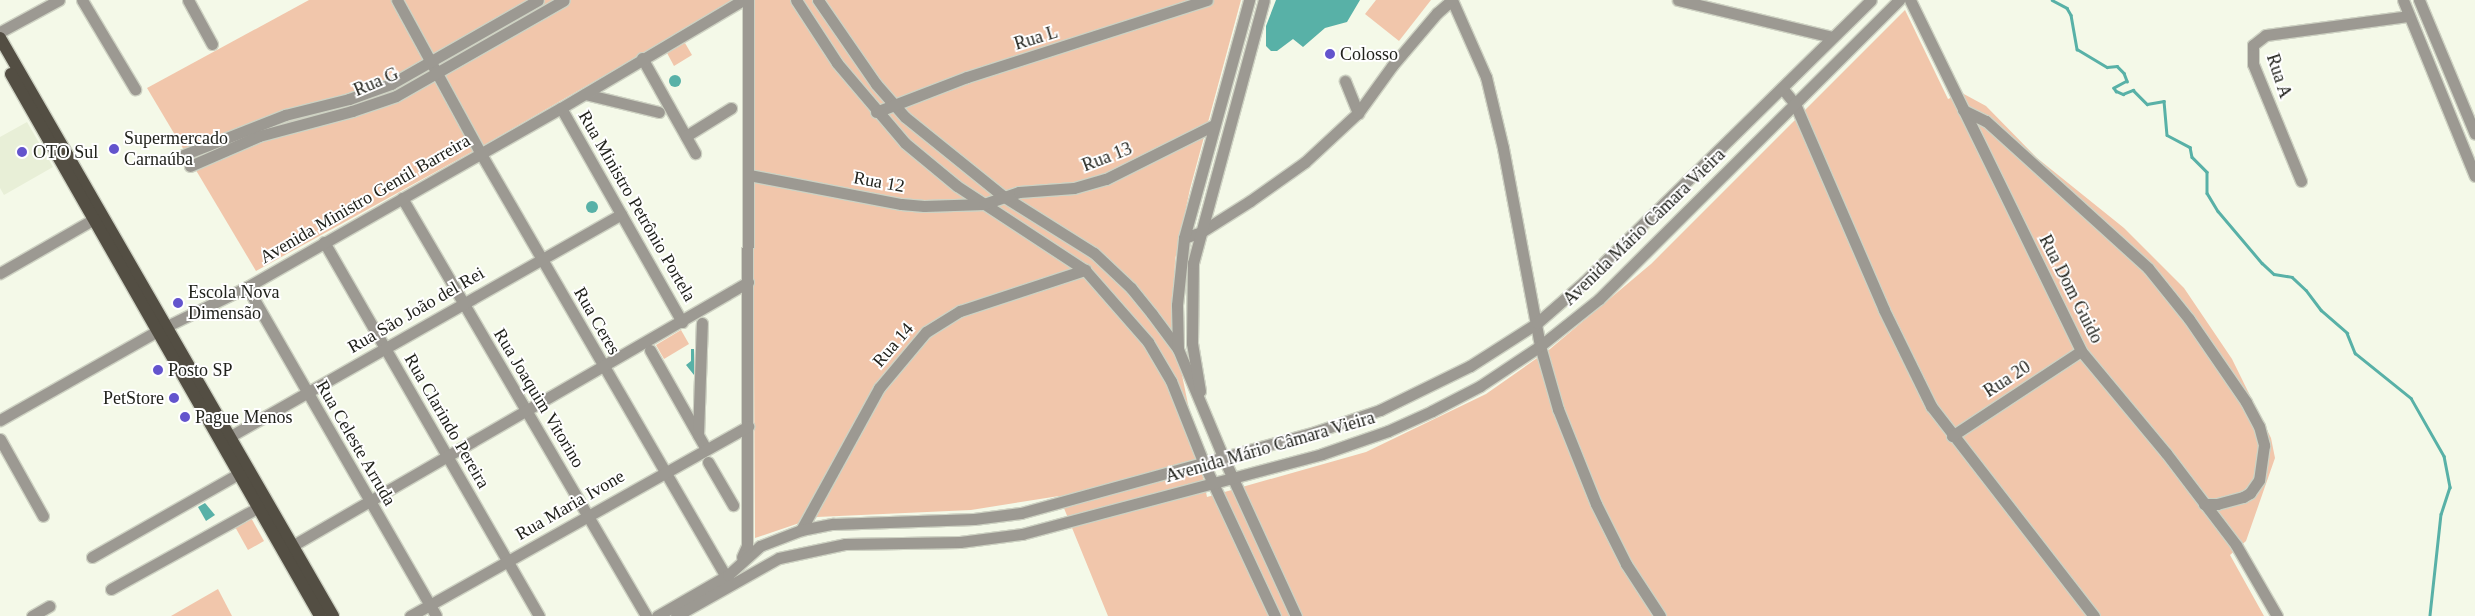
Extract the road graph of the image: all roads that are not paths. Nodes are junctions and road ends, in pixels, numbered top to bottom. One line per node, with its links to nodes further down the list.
1 (59, 0): 22 (street)
2 (82, 0): 31 (street)
3 (188, 0): 25 (street)
4 (397, 0): 28 (street, Rua Ceres)
5 (538, 0): 28 (street, Rua G)
6 (564, 0): 28 (street, Rua G)
7 (743, 0): 27 (street, Avenida Ministro Gentil Barreira)
8 (748, 0): 46 (street)
9 (796, 0): 39 (street)
10 (818, 0): 34 (street)
11 (1207, 0): 34 (street, Rua L)
12 (1249, 0): 41 (street)
13 (1264, 0): 54 (street)
14 (1452, 0): 40 (street); 65 (street)
15 (1678, 0): 23 (street)
16 (1871, 0): 23 (street, Avenida Mário Câmara Vieira)
17 (1899, 0): 33 (street, Avenida Mário Câmara Vieira)
18 (1910, 0): 37 (street, Rua Dom Guido)
19 (2403, 0): 21 (street)
20 (2419, 0): 42 (street)
21 (2408, 16): 47 (street); 48 (street, Rua A)
22 (0, 32)
23 (1832, 37): 30 (street, Avenida Mário Câmara Vieira)
24 (0, 38): 53 (main road)
25 (212, 44)
26 (0, 54): 53 (main road)
27 (642, 58): 32 (street, Avenida Ministro Gentil Barreira); 43 (street)
28 (435, 67): 28 (street, Rua G); 45 (street, Rua Ceres)
29 (1345, 81): 40 (street)
30 (1782, 88): 33 (street); 65 (street, Avenida Mário Câmara Vieira)
31 (135, 89)
32 (585, 94): 35 (street, Avenida Ministro Gentil Barreira); 38 (street)
33 (1795, 104): 67 (street, Avenida Mário Câmara Vieira); 79 (street)
34 (893, 105): 39 (street, Rua L); 49 (street)
35 (561, 108): 45 (street, Avenida Ministro Gentil Barreira); 52 (street, Rua Ministro Petrônio Portela)
36 (731, 108): 43 (street)
37 (1962, 110): 71 (street, Rua Dom Guido); 91 (street)
38 (659, 112)
39 (876, 112): 51 (street)
40 (1358, 113): 54 (street)
41 (1214, 125): 49 (street, Rua 13); 55 (street)
42 (2475, 134)
43 (686, 136): 44 (street)
44 (695, 153)
45 (481, 154): 50 (street, Avenida Ministro Gentil Barreira); 57 (street, Rua Ceres)
46 (749, 175): 51 (street, Rua 12); 60 (street)
47 (2475, 176)
48 (2301, 181)
49 (1003, 196): 51 (street, Rua 12); 69 (street)
50 (402, 198): 56 (street, Avenida Ministro Gentil Barreira); 62 (street, Rua Joaquim Vitorino)
51 (984, 204): 58 (street)
52 (621, 214): 57 (street, Rua São João del Rei); 63 (street, Rua Ministro Petrônio Portela)
53 (97, 217): 59 (street); 66 (main road)
54 (1198, 233): 55 (street); 75 (street)
55 (1184, 238): 69 (street)
56 (324, 242): 61 (street, Avenida Ministro Gentil Barreira); 68 (street, Rua Clarindo Pereira)
57 (541, 258): 62 (street, Rua São João del Rei); 72 (street, Rua Ceres)
58 (1085, 270): 85 (street); 96 (street, Rua 14)
59 (0, 273)
60 (748, 282): 63 (street); 77 (street)
61 (247, 287): 66 (street, Avenida Ministro Gentil Barreira); 73 (street, Rua Celeste Arruda)
62 (463, 303): 68 (street, Rua São João del Rei); 74 (street, Rua Joaquim Vitorino)
63 (682, 322): 72 (street)
64 (702, 323): 78 (street)
65 (1537, 323): 67 (street); 84 (street, Avenida Mário Câmara Vieira)
66 (162, 330): 76 (street, Avenida Ministro Gentil Barreira); 80 (main road); 87 (main road)
67 (1540, 346): 88 (street, Avenida Mário Câmara Vieira); 117 (street)
68 (384, 347): 73 (street, Rua São João del Rei); 83 (street, Rua Clarindo Pereira)
69 (1178, 349): 75 (street)
70 (650, 350): 78 (street)
71 (2081, 351): 79 (street, Rua 20); 91 (street, Rua Dom Guido)
72 (603, 366): 74 (street); 86 (street, Rua Ceres)
73 (307, 392): 80 (street, Rua São João del Rei); 90 (street, Rua Celeste Arruda)
74 (524, 410): 83 (street); 94 (street, Rua Joaquim Vitorino)
75 (1203, 410): 84 (street)
76 (0, 420)
77 (748, 426): 82 (street, Rua Maria Ivone); 99 (street)
78 (698, 435): 82 (street)
79 (1952, 436): 118 (street)
80 (228, 437): 97 (main road)
81 (0, 439): 95 (street)
82 (706, 455): 86 (street, Rua Maria Ivone); 92 (street)
83 (446, 456): 90 (street); 100 (street, Rua Clarindo Pereira)
84 (1224, 459): 85 (street, Avenida Mário Câmara Vieira); 88 (street)
85 (1204, 464): 89 (street); 96 (street, Avenida Mário Câmara Vieira)
86 (667, 470): 94 (street, Rua Maria Ivone); 102 (street, Rua Ceres)
87 (238, 474): 93 (main road); 98 (street)
88 (1234, 478): 89 (street, Avenida Mário Câmara Vieira); 116 (street)
89 (1215, 483): 101 (street, Avenida Mário Câmara Vieira); 115 (street)
90 (368, 499): 97 (street); 104 (street, Rua Celeste Arruda)
91 (2204, 504): 119 (street, Rua Dom Guido)
92 (733, 505)
93 (257, 508): 97 (main road); 103 (street)
94 (587, 514): 100 (street, Rua Maria Ivone); 112 (street, Rua Joaquim Vitorino)
95 (43, 516)
96 (801, 530): 99 (street, Avenida Mário Câmara Vieira)
97 (287, 549): 107 (main road); 108 (main road)
98 (92, 557)
99 (741, 561): 101 (street); 102 (street, Avenida Mário Câmara Vieira)
100 (507, 562): 104 (street, Rua Maria Ivone); 111 (street, Rua Clarindo Pereira)
101 (740, 578): 102 (street, Avenida Mário Câmara Vieira)
102 (729, 580): 113 (street); 114 (street)
103 (110, 589)
104 (429, 604): 109 (street, Rua Maria Ivone); 110 (street, Rua Celeste Arruda)
105 (49, 606): 106 (street)
106 (32, 616)
107 (320, 616)
108 (333, 616)
109 (410, 616)
110 (436, 616)
111 (539, 616)
112 (646, 616)
113 (657, 616)
114 (676, 616)
115 (1275, 616)
116 (1296, 616)
117 (1660, 616)
118 (2094, 616)
119 (2277, 616)

